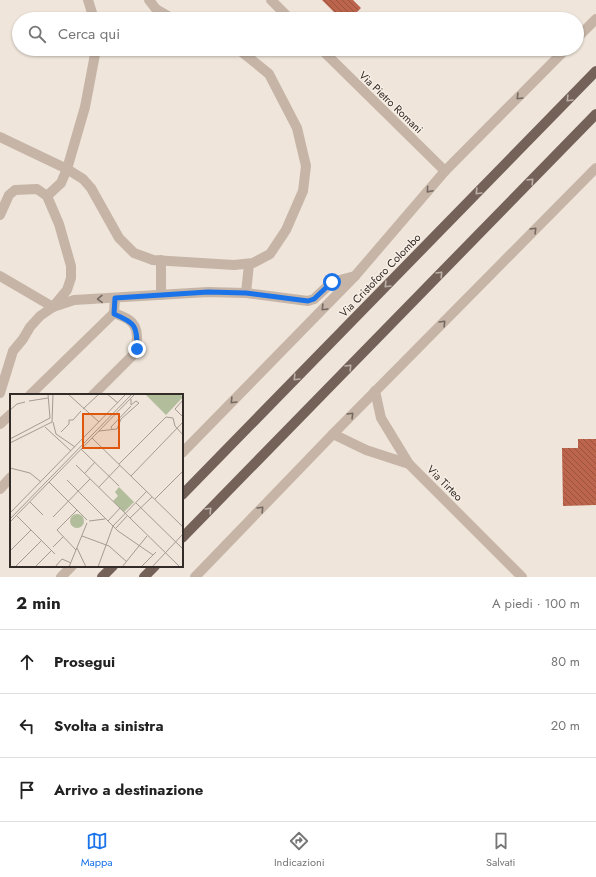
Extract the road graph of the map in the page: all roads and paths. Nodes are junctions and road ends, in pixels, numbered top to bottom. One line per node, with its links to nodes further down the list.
1 (88, 0): 4 (street)
2 (149, 0): 5 (street)
3 (271, 0): 6 (street)
4 (92, 12)
5 (161, 12)
6 (283, 12)
7 (596, 19): 8 (street)
8 (584, 31)
9 (95, 56): 17 (street)
10 (247, 56): 22 (street)
11 (328, 56): 18 (street, Via Pietro Romani)
12 (559, 56): 18 (street, Via Cristoforo Colombo, one-way to 18)
13 (596, 71): 42 (main road, Via Cristoforo Colombo, one-way to 42)
14 (596, 114): 43 (main road, one-way to 14)
15 (0, 137): 17 (street)
16 (596, 168): 31 (street, one-way to 16)
17 (67, 169): 19 (street); 21 (street)
18 (445, 171): 24 (street, Via Cristoforo Colombo, one-way to 24)
19 (47, 196): 20 (street); 28 (street)
20 (0, 215)
21 (160, 260): 22 (street); 26 (street)
22 (249, 264): 25 (street)
23 (0, 276): 28 (street)
24 (354, 276): 25 (street); 38 (street, Via Cristoforo Colombo, one-way to 38)
25 (246, 293): 26 (street)
26 (161, 295): 27 (street)
27 (115, 298): 28 (street, one-way to 28); 29 (street)
28 (52, 307): 30 (street)
29 (114, 314): 33 (street); 34 (street)
30 (3, 374): 32 (street)
31 (375, 391): 37 (street, one-way to 31); 39 (street)
32 (0, 393)
33 (31, 394)
34 (94, 394)
35 (10, 415): 36 (street)
36 (0, 424)
37 (333, 434): 39 (street, Via Tirteo); 50 (street, one-way to 37)
38 (183, 452)
39 (410, 464): 51 (street, Via Tirteo)
40 (10, 478): 41 (street)
41 (0, 489)
42 (183, 494)
43 (183, 537)
44 (71, 567): 47 (street)
45 (112, 567): 48 (main road)
46 (154, 567): 49 (main road)
47 (61, 577)
48 (102, 577)
49 (144, 577)
50 (195, 577)
51 (522, 577)

